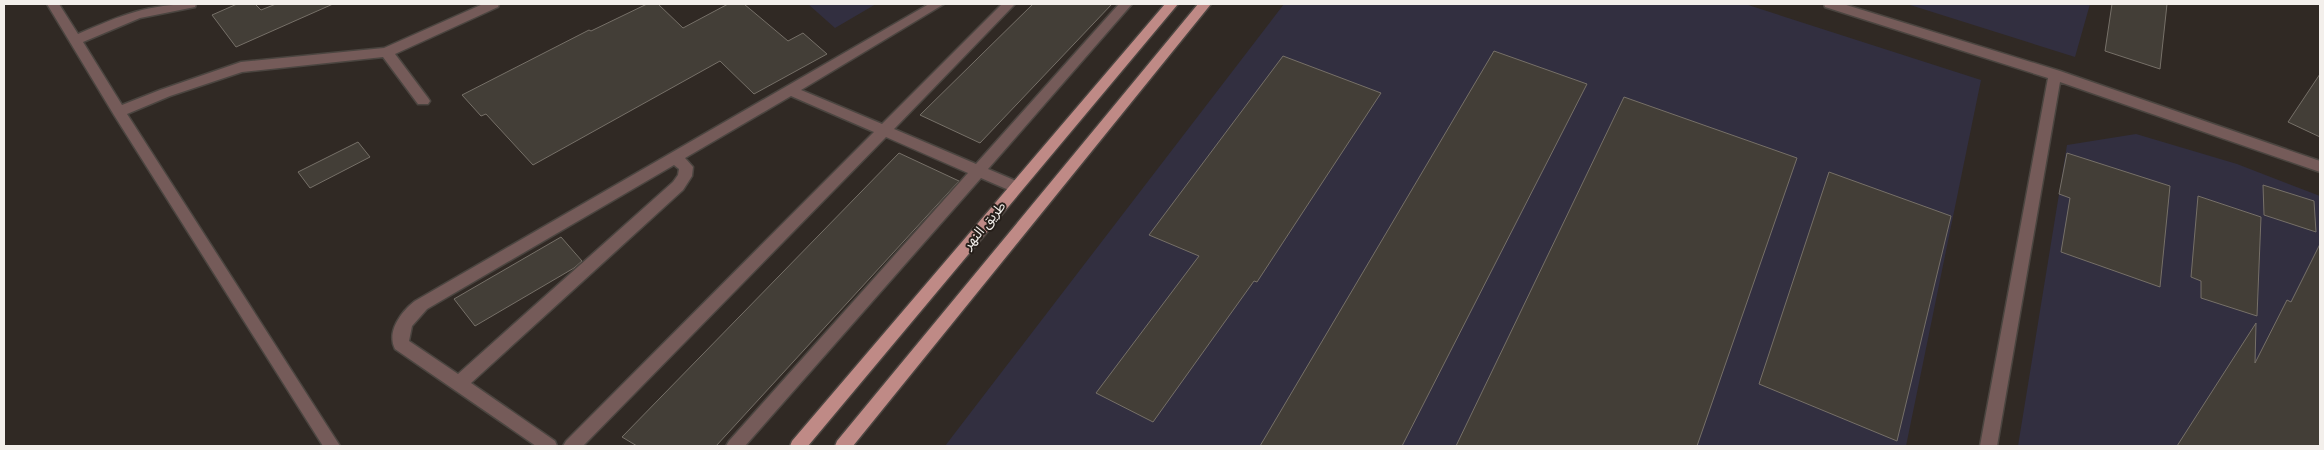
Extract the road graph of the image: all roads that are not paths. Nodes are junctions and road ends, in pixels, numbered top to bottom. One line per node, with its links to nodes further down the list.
1 (53, 4): 11 (street)
2 (190, 4): 10 (street)
3 (493, 4): 12 (street)
4 (938, 4): 14 (street)
5 (1009, 4): 17 (street)
6 (1126, 4): 20 (street)
7 (1172, 4): 21 (main road, طريق النهر)
8 (1205, 4): 28 (main road)
9 (1830, 4): 13 (street)
10 (135, 9): 11 (street)
11 (75, 40): 16 (street)
12 (386, 52): 15 (street); 16 (street)
13 (2055, 74): 19 (street); 29 (street)
14 (789, 90): 17 (street); 18 (street)
15 (423, 101)
16 (118, 112): 23 (street)
17 (884, 130): 20 (street); 25 (street)
18 (674, 157): 22 (street); 22 (street)
19 (2320, 167)
20 (978, 170): 21 (street); 26 (street)
21 (1016, 187): 27 (main road, طريق النهر)
22 (458, 384): 24 (street)
23 (332, 446)
24 (549, 446)
25 (572, 446)
26 (735, 446)
27 (798, 446)
28 (843, 446)
29 (1988, 446)

